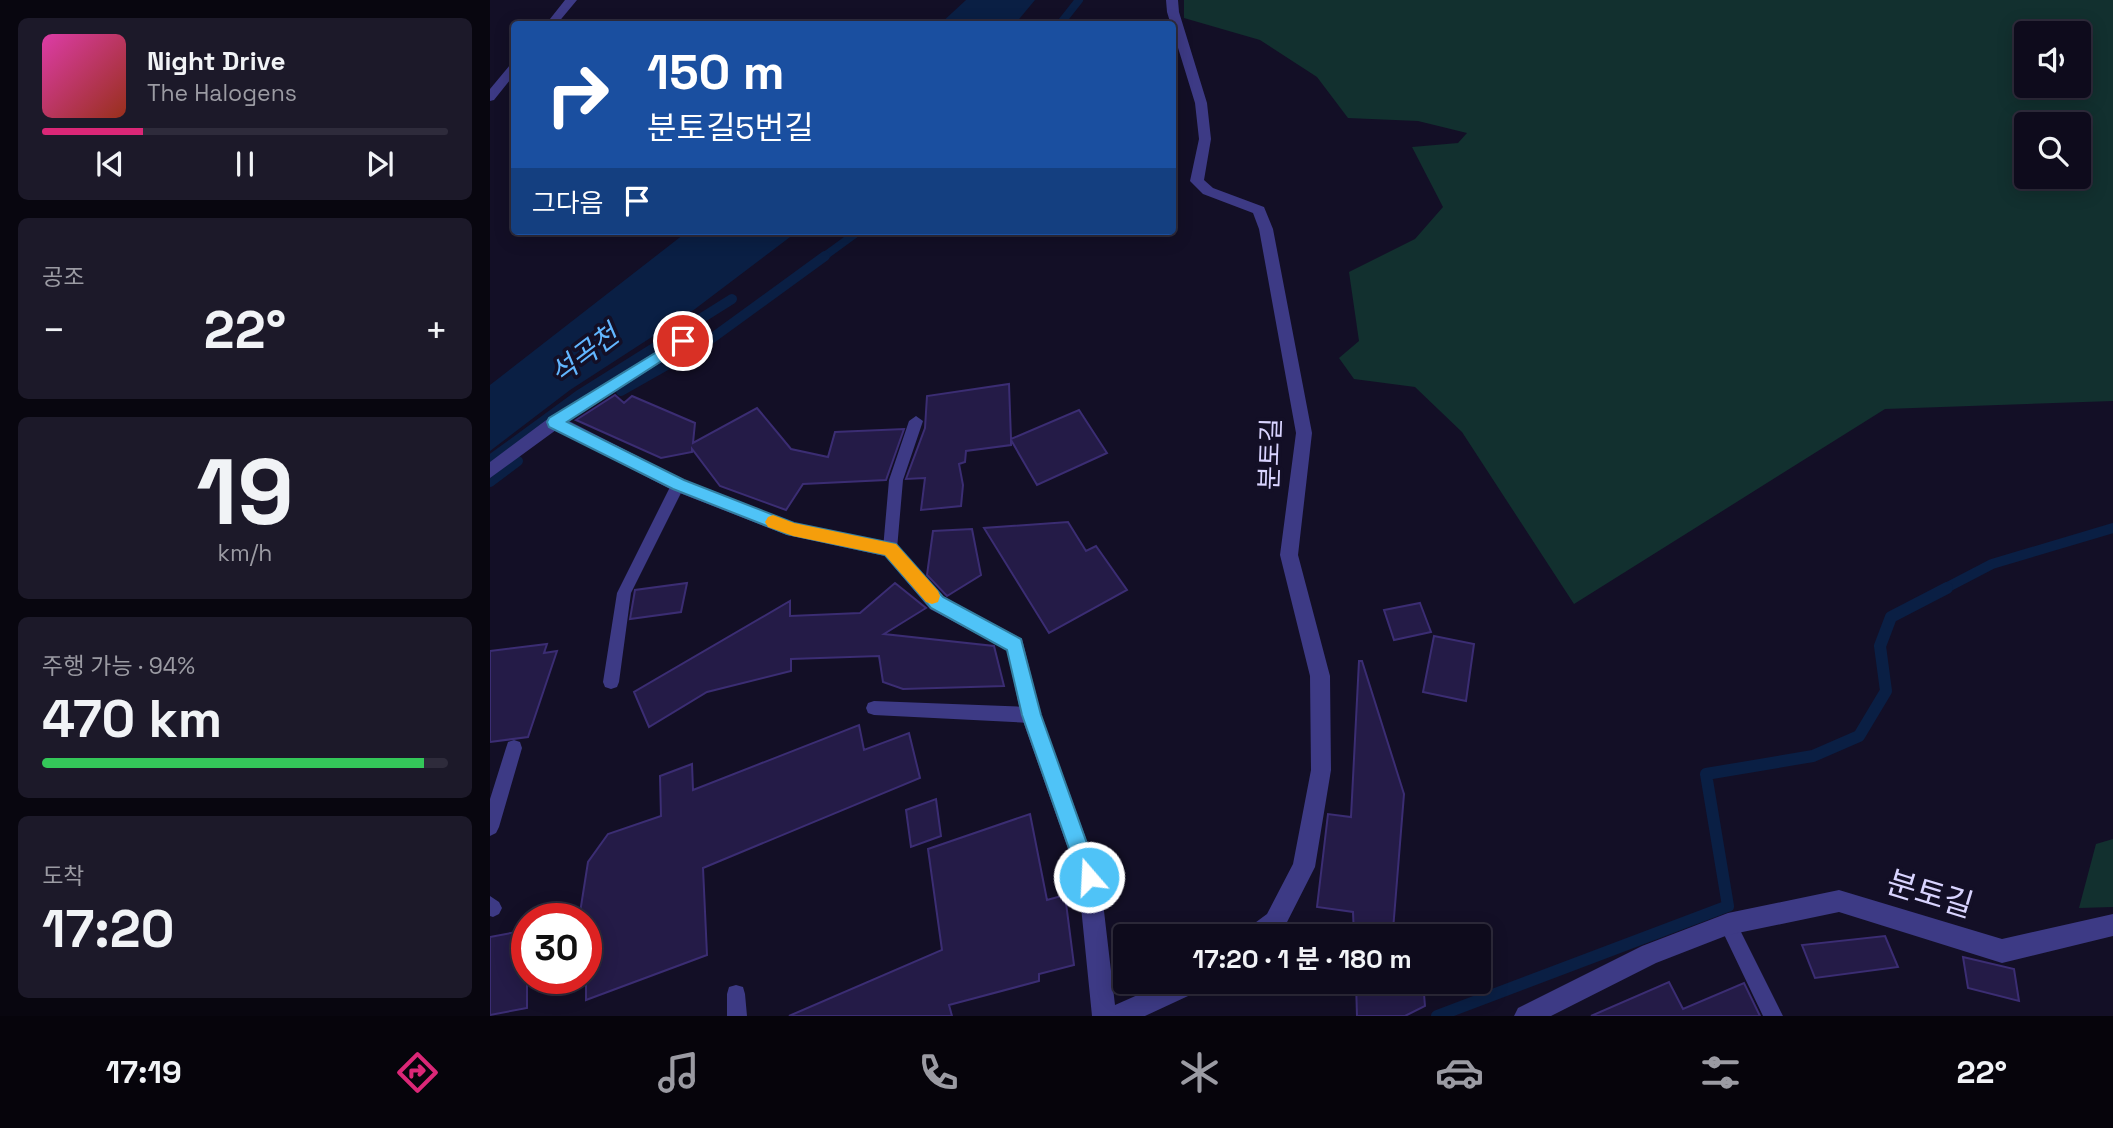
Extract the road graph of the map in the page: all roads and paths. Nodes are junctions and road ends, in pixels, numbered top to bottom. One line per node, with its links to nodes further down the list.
1 (571, 0): 3 (street)
2 (1172, 0): 4 (street, 분토길)
3 (554, 21)
4 (1176, 21)
5 (1176, 22): 19 (street, 분토길)
6 (511, 72): 7 (street)
7 (490, 97)
8 (683, 341): 10 (street)
9 (916, 421): 13 (lane)
10 (555, 422): 11 (street); 12 (street)
11 (490, 471)
12 (678, 485): 13 (street); 14 (lane)
13 (890, 549): 16 (street)
14 (611, 682)
15 (874, 708): 16 (lane)
16 (1031, 715): 25 (street)
17 (514, 748): 18 (lane)
18 (490, 827)
19 (1272, 924)
20 (1728, 924): 21 (street, 분토길); 27 (street, 분토길); 28 (lane)
21 (2113, 925)
22 (736, 994): 24 (lane)
23 (1167, 994): 26 (street)
24 (737, 1016)
25 (1104, 1016)
26 (1118, 1016)
27 (1526, 1016)
28 (1773, 1016)

